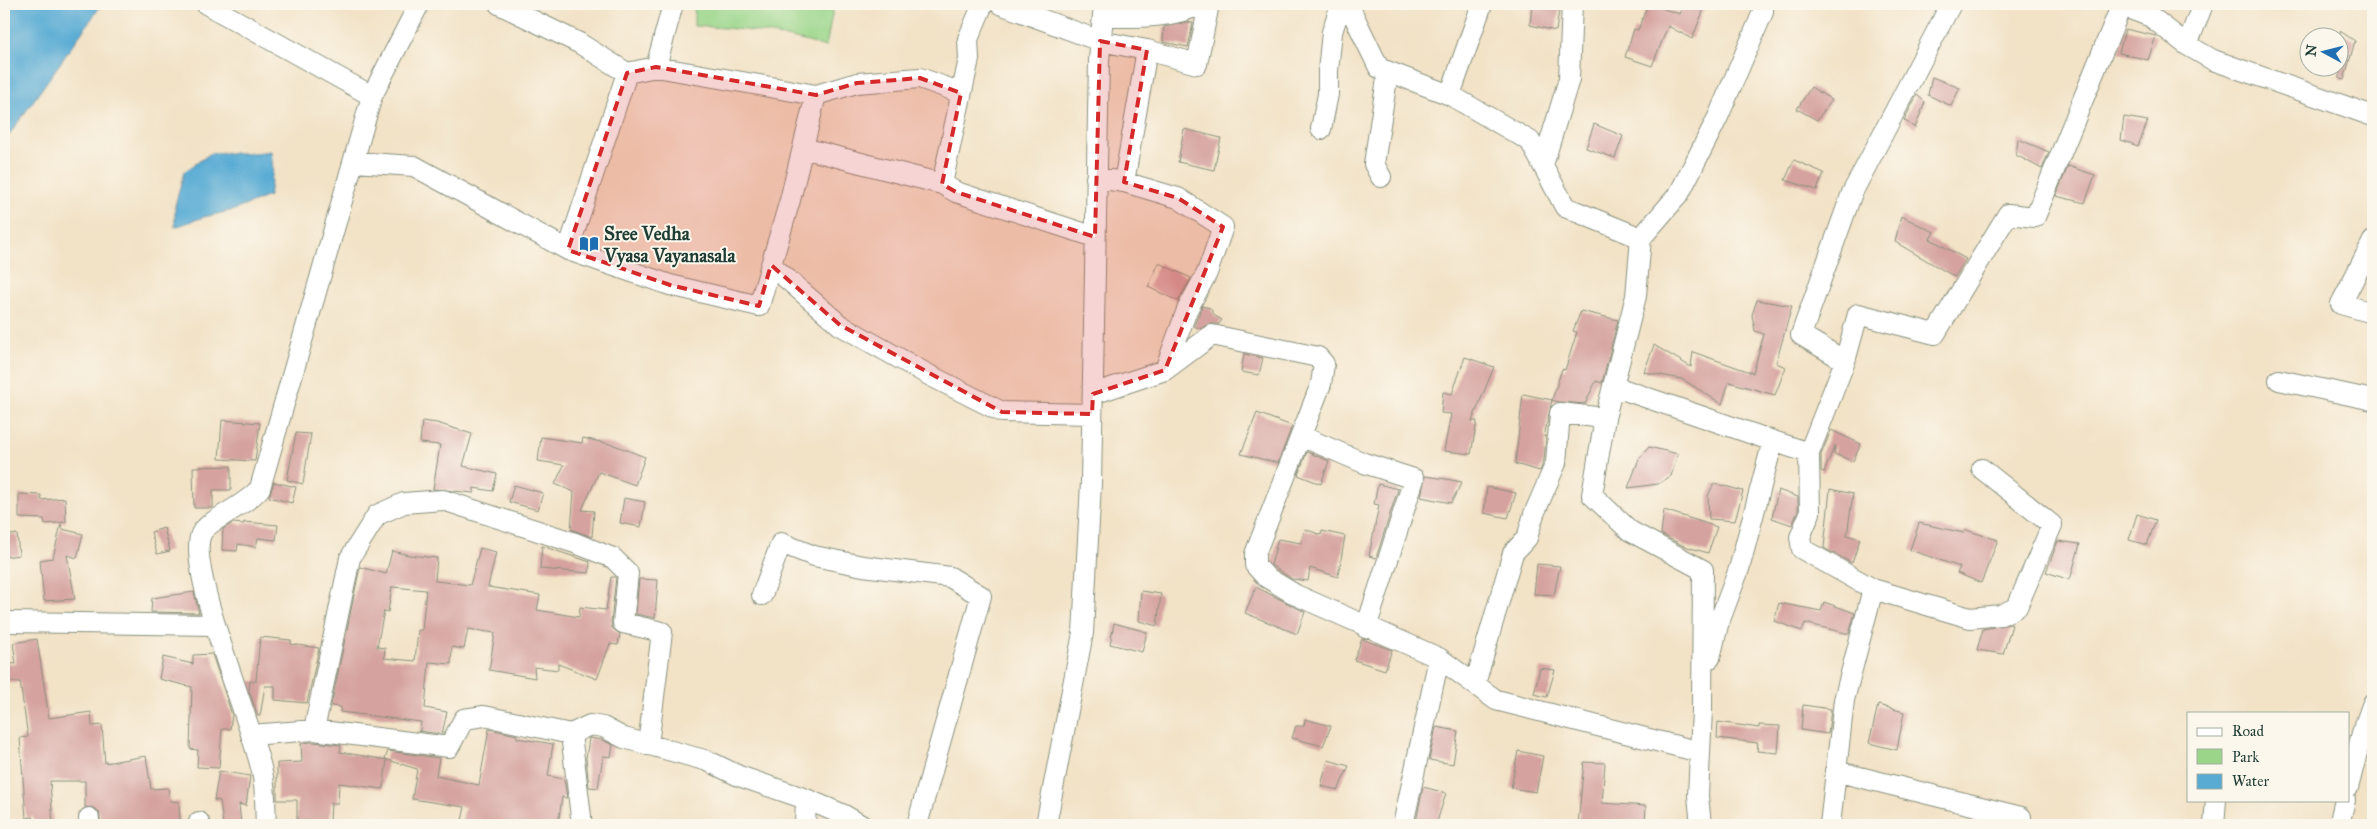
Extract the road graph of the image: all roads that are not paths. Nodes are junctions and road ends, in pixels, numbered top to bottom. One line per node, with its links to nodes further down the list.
1 (206, 4): 27 (street)
2 (419, 4): 27 (street)
3 (499, 4): 23 (street)
4 (673, 4): 21 (street)
5 (983, 4): 24 (street)
6 (1000, 4): 18 (street)
7 (1202, 4): 17 (street)
8 (1209, 4): 20 (street)
9 (1341, 4): 29 (street)
10 (1348, 4): 22 (street)
11 (1482, 4): 26 (street)
12 (1572, 4): 32 (street)
13 (1763, 4): 38 (street)
14 (1951, 4): 43 (street)
15 (2203, 4): 19 (street)
16 (2122, 5): 19 (street); 43 (street)
17 (1103, 11): 18 (street)
18 (1100, 41): 20 (street); 34 (street)
19 (2187, 45): 28 (street)
20 (1147, 50): 35 (street)
21 (656, 67): 23 (street); 25 (street)
22 (1388, 72): 26 (street); 33 (street)
23 (626, 73): 40 (street)
24 (962, 92): 25 (street); 36 (street)
25 (816, 95): 30 (street)
26 (1450, 95): 32 (street)
27 (372, 96): 31 (street)
28 (2373, 116)
29 (1321, 129)
30 (803, 148): 36 (street); 41 (street)
31 (354, 162): 40 (street); 58 (street)
32 (1542, 165): 38 (street)
33 (1381, 177)
34 (1096, 178): 35 (street); 37 (street)
35 (1124, 182): 44 (street)
36 (942, 184): 37 (street)
37 (1095, 237): 47 (street)
38 (1641, 238): 46 (street)
39 (2373, 241): 42 (street)
40 (568, 250): 41 (street)
41 (771, 265): 49 (street)
42 (2373, 313)
43 (1845, 361): 53 (street)
44 (1165, 370): 47 (street); 51 (street)
45 (2279, 380): 48 (street)
46 (1613, 386): 50 (street); 52 (street)
47 (1093, 394): 49 (street)
48 (2373, 400)
49 (1092, 414): 80 (street)
50 (1605, 418): 61 (street); 62 (street)
51 (1301, 436): 59 (street); 59 (street)
52 (1773, 441): 53 (street); 62 (street)
53 (1810, 453): 55 (street)
54 (1982, 469): 55 (street)
55 (1873, 589): 69 (street)
56 (762, 594): 79 (street)
57 (8, 622): 58 (street)
58 (215, 624): 66 (street)
59 (1366, 628): 60 (street)
60 (1439, 658): 61 (street); 81 (street)
61 (1475, 684): 68 (street)
62 (1702, 686): 68 (street)
63 (2373, 703): 70 (street)
64 (314, 730): 65 (street); 66 (street); 67 (street)
65 (571, 734): 67 (street); 76 (street)
66 (251, 735): 75 (street)
67 (648, 745): 71 (street)
68 (1700, 752): 82 (street)
69 (1836, 771): 74 (street); 83 (street)
70 (2350, 780)
71 (806, 799): 77 (street); 78 (street)
72 (2216, 802): 84 (street)
73 (2345, 802): 85 (street)
74 (2021, 816)
75 (266, 825)
76 (582, 825)
77 (805, 825)
78 (861, 825)
79 (917, 825)
80 (1046, 825)
81 (1403, 825)
82 (1701, 825)
83 (1830, 825)
84 (2214, 825)
85 (2339, 825)

